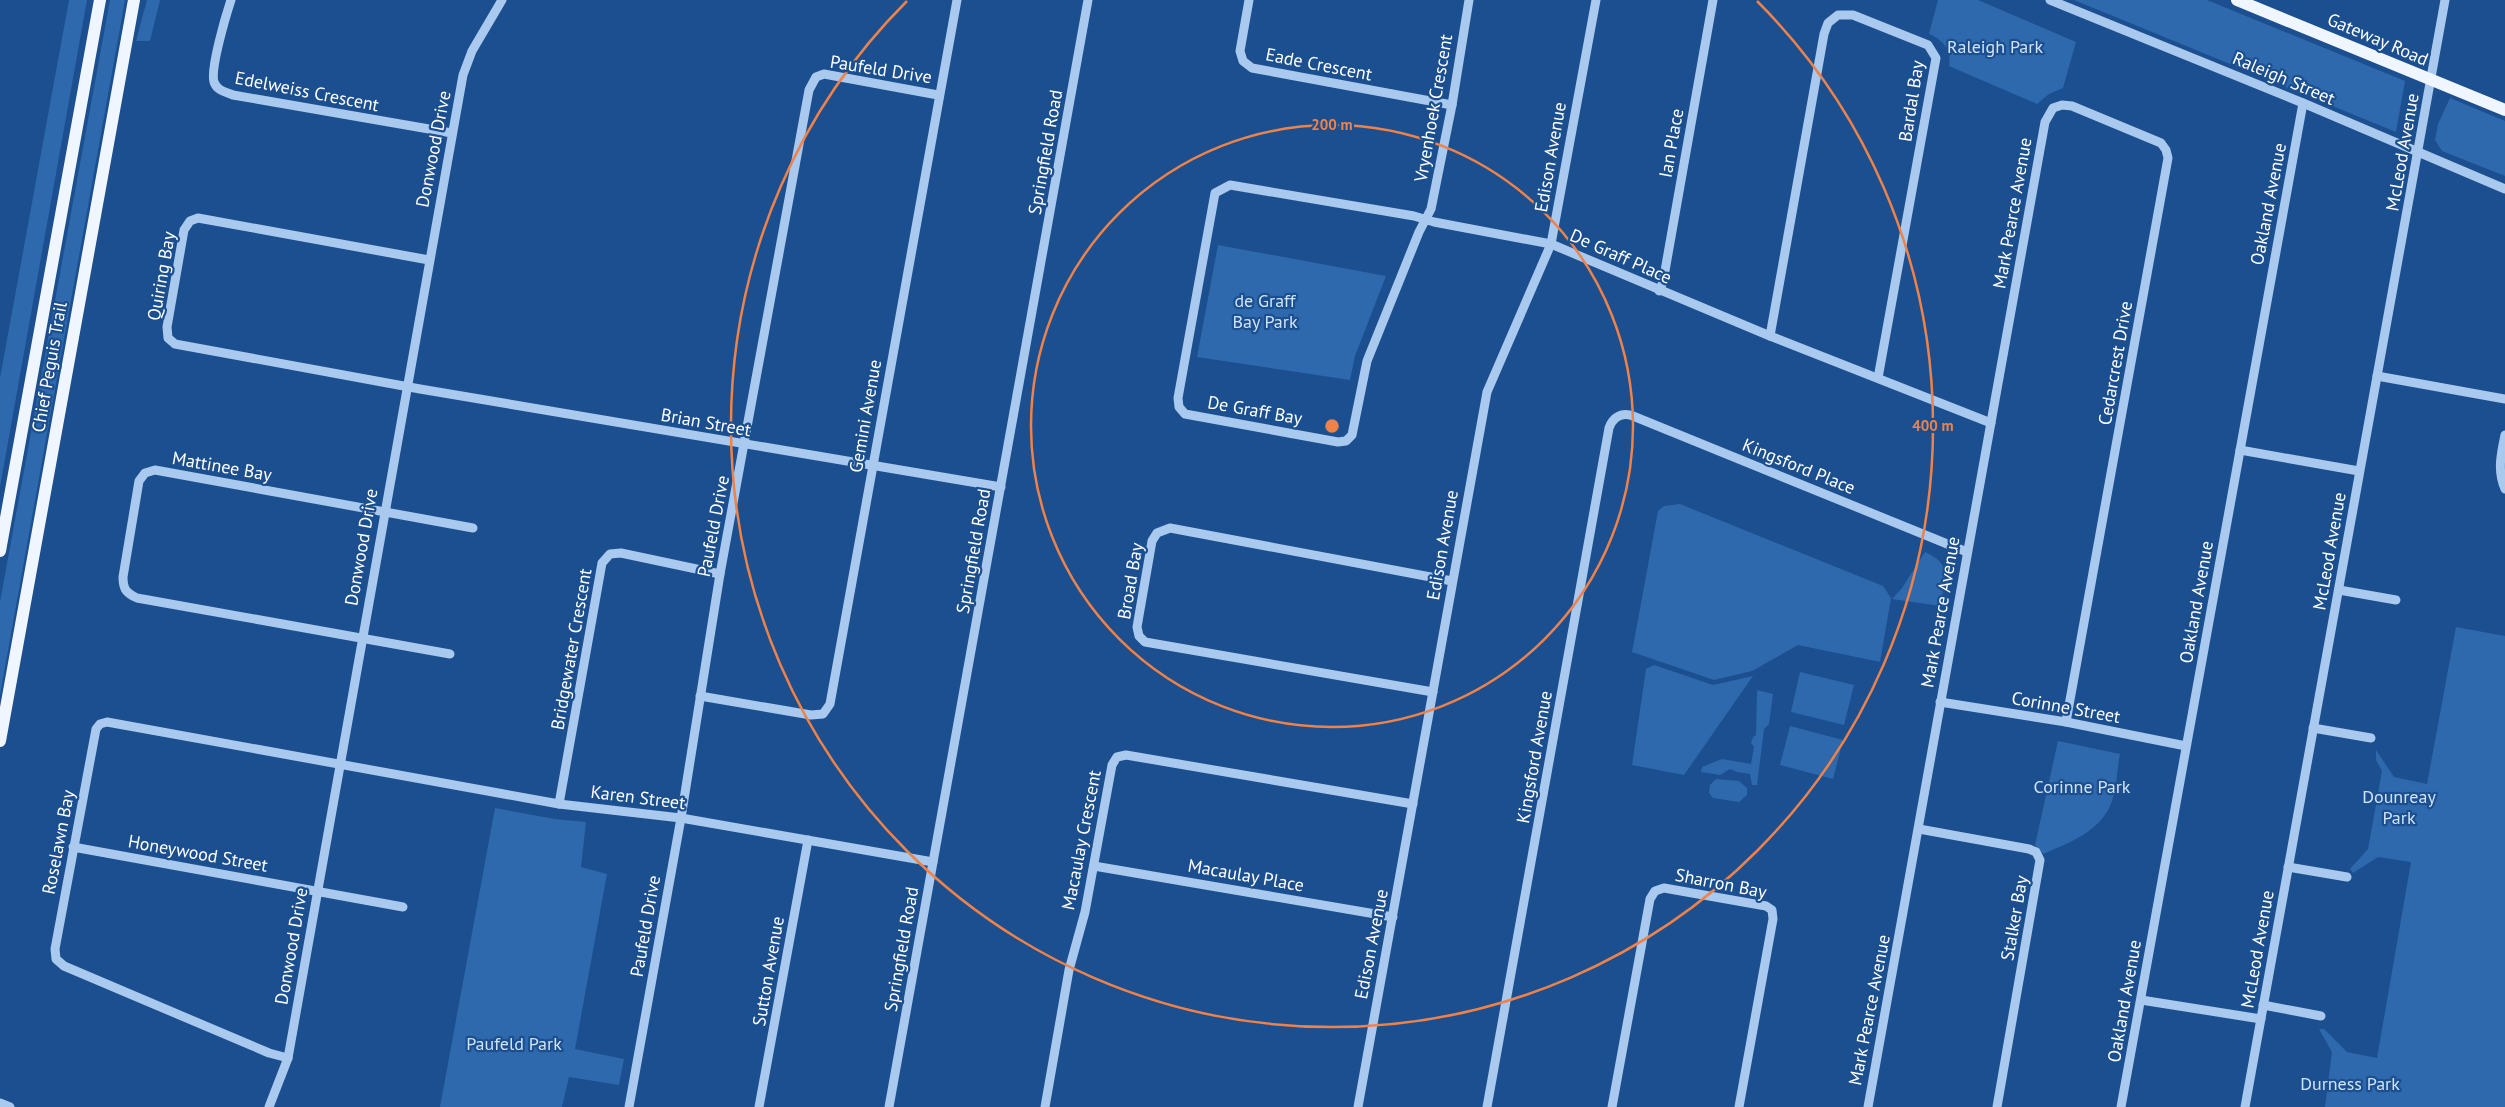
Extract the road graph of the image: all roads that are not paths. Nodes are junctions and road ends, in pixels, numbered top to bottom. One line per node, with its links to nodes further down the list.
1 (100, 0): 44 (main road, Chief Peguis Trail)
2 (134, 0): 58 (main road, Chief Peguis Trail)
3 (231, 0): 20 (street, Edelweiss Crescent)
4 (502, 0): 20 (street, Donwood Drive)
5 (957, 0): 15 (street, Gemini Avenue)
6 (1088, 0): 40 (street, Springfield Road)
7 (1249, 0): 17 (street, Eade Crescent)
8 (1469, 0): 17 (street, Vryenhoek Crescent)
9 (1596, 0): 25 (street, Edison Avenue)
10 (1713, 0): 27 (street, Ian Place)
11 (2050, 0): 16 (street, Raleigh Street)
12 (2237, 0): 14 (main road, Gateway Road)
13 (2445, 0): 14 (street, McLeod Avenue)
14 (2431, 80): 18 (main road, Gateway Road); 21 (street, McLeod Avenue)
15 (938, 94): 36 (street, Paufeld Drive); 38 (street, Gemini Avenue)
16 (2304, 103): 21 (street, Raleigh Street); 37 (street, Oakland Avenue)
17 (1452, 105): 24 (street, Vryenhoek Crescent)
18 (2505, 110)
19 (2045, 122): 34 (street, Mark Pearce Avenue); 55 (street, Cedarcrest Drive)
20 (452, 134): 26 (street, Donwood Drive)
21 (2418, 153): 23 (street, Raleigh Street); 29 (street, McLeod Avenue)
22 (1220, 188): 24 (street, De Graff Place); 24 (street, De Graff Bay)
23 (2505, 189)
24 (1425, 220): 25 (street, De Graff Place)
25 (1551, 244): 27 (street, De Graff Place); 47 (street, Edison Avenue)
26 (429, 260): 31 (street, Donwood Drive); 31 (street, Quiring Bay)
27 (1659, 291): 28 (street, De Graff Place)
28 (1770, 336): 30 (street, De Graff Place); 30 (street, Bardal Bay)
29 (2377, 376): 32 (street); 39 (street, McLeod Avenue)
30 (1878, 378): 34 (street, De Graff Place)
31 (407, 386): 36 (street, Brian Street); 42 (street, Donwood Drive)
32 (2505, 399)
33 (1618, 416): 45 (street, Kingsford Place); 87 (street, Kingsford Avenue)
34 (1991, 423): 45 (street, Mark Pearce Avenue)
35 (2505, 435): 41 (street)
36 (745, 445): 38 (street, Brian Street); 46 (street, Paufeld Drive)
37 (2240, 450): 39 (street); 59 (street, Oakland Avenue)
38 (872, 467): 40 (street, Brian Street); 53 (street, Gemini Avenue)
39 (2360, 471): 48 (street, McLeod Avenue)
40 (1001, 487): 67 (street, Springfield Road)
41 (2505, 490)
42 (384, 512): 43 (street); 50 (street, Donwood Drive); 50 (street, Mattinee Bay)
43 (473, 528)
44 (0, 552)
45 (1967, 552): 54 (street, Mark Pearce Avenue)
46 (720, 574): 53 (street, Paufeld Drive); 61 (street, Bridgewater Crescent)
47 (1452, 581): 52 (street, Edison Avenue); 52 (street, Broad Bay)
48 (2339, 590): 49 (street); 56 (street, McLeod Avenue)
49 (2396, 600)
50 (362, 638): 51 (street); 60 (street, Donwood Drive)
51 (450, 654)
52 (1433, 692): 62 (street, Edison Avenue)
53 (700, 696): 63 (street, Paufeld Drive)
54 (1940, 702): 55 (street, Corinne Street); 64 (street, Mark Pearce Avenue)
55 (2066, 722): 59 (street, Corinne Street)
56 (2313, 728): 57 (street); 69 (street, McLeod Avenue)
57 (2371, 738)
58 (0, 741)
59 (2186, 746): 74 (street, Oakland Avenue)
60 (340, 763): 61 (street, Karen Street); 66 (street, Roselawn Bay); 71 (street, Donwood Drive)
61 (559, 804): 63 (street, Karen Street)
62 (1413, 804): 68 (street, Macaulay Crescent); 73 (street, Edison Avenue)
63 (680, 818): 65 (street, Karen Street); 82 (street, Paufeld Drive)
64 (1919, 830): 90 (street, Mark Pearce Avenue); 91 (street, Stalker Bay)
65 (808, 840): 67 (street, Karen Street); 83 (street, Sutton Avenue)
66 (74, 847): 71 (street, Honeywood Street); 78 (street, Roselawn Bay)
67 (933, 862): 84 (street, Springfield Road)
68 (1094, 866): 73 (street, Macaulay Place); 85 (street, Macaulay Crescent)
69 (2288, 867): 70 (street); 75 (street, McLeod Avenue)
70 (2346, 876)
71 (317, 891): 72 (street, Honeywood Street); 78 (street, Donwood Drive)
72 (404, 907)
73 (1393, 917): 86 (street, Edison Avenue)
74 (2141, 1000): 77 (street); 92 (street, Oakland Avenue)
75 (2263, 1005): 76 (street); 77 (street, McLeod Avenue)
76 (2321, 1016)
77 (2261, 1019): 93 (street, McLeod Avenue)
78 (288, 1058): 81 (street, Donwood Drive)
79 (0, 1103): 80 (street)
80 (10, 1107)
81 (269, 1107)
82 (629, 1107)
83 (759, 1107)
84 (889, 1107)
85 (1045, 1107)
86 (1358, 1107)
87 (1487, 1107)
88 (1612, 1107): 89 (street, Sharron Bay)
89 (1738, 1107)
90 (1868, 1107)
91 (1997, 1107)
92 (2121, 1107)
93 (2245, 1107)

